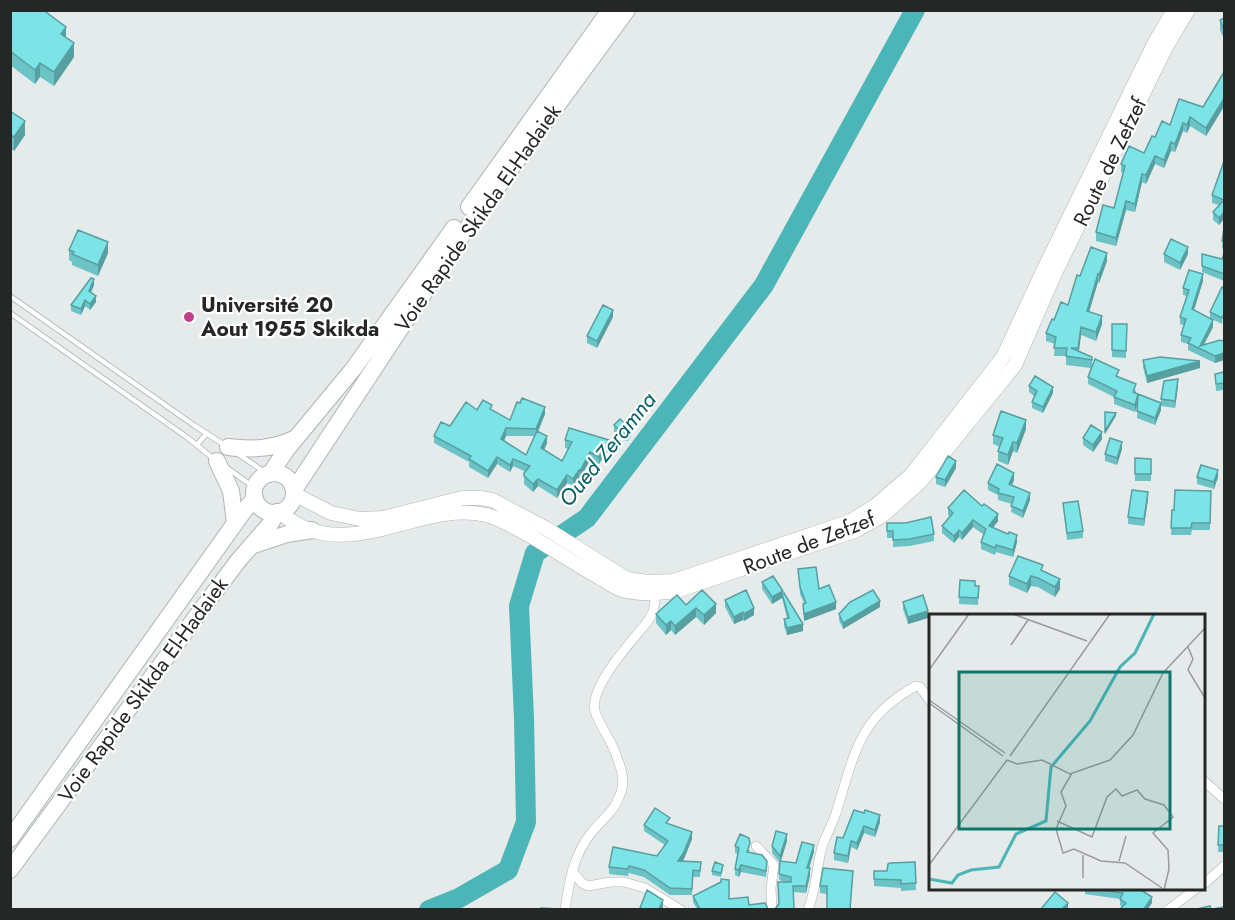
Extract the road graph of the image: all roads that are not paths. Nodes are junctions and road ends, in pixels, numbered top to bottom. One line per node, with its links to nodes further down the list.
1 (610, 10): 8 (highway, Voie Rapide Skikda El-Hadaiek)
2 (627, 10): 13 (highway, Voie Rapide Skikda El-Hadaiek)
3 (1174, 10): 20 (main road, Route de Zefzef)
4 (1188, 10): 20 (main road, Route de Zefzef)
5 (10, 296): 7 (lane)
6 (10, 313): 9 (lane)
7 (207, 434): 9 (lane); 10 (lane)
8 (298, 437): 10 (highway); 12 (highway, Voie Rapide Skikda El-Hadaiek)
9 (197, 446): 11 (lane)
10 (228, 447): 12 (lane)
11 (217, 461): 14 (lane); 16 (highway)
12 (269, 474): 13 (highway); 14 (highway, Voie Rapide Skikda El-Hadaiek)
13 (294, 492): 15 (highway, Voie Rapide Skikda El-Hadaiek); 18 (main road, Route de Zefzef)
14 (255, 493): 15 (highway); 16 (highway, Voie Rapide Skikda El-Hadaiek)
15 (279, 512): 17 (main road, Route de Zefzef); 19 (highway, Voie Rapide Skikda El-Hadaiek)
16 (235, 523): 24 (highway, Voie Rapide Skikda El-Hadaiek)
17 (312, 530): 18 (main road, Route de Zefzef); 19 (highway)
18 (543, 534): 20 (main road, Route de Zefzef); 20 (main road, Route de Zefzef)
19 (251, 547): 27 (highway, Voie Rapide Skikda El-Hadaiek)
20 (656, 587): 28 (street)
21 (929, 700): 34 (street)
22 (1205, 783): 23 (street)
23 (1224, 799)
24 (10, 838)
25 (756, 846): 33 (street)
26 (1224, 867): 29 (street)
27 (10, 870)
28 (572, 871): 31 (street); 32 (street)
29 (1205, 882)
30 (1194, 890): 35 (street)
31 (565, 909)
32 (681, 909)
33 (772, 909)
34 (808, 909)
35 (1168, 909)

